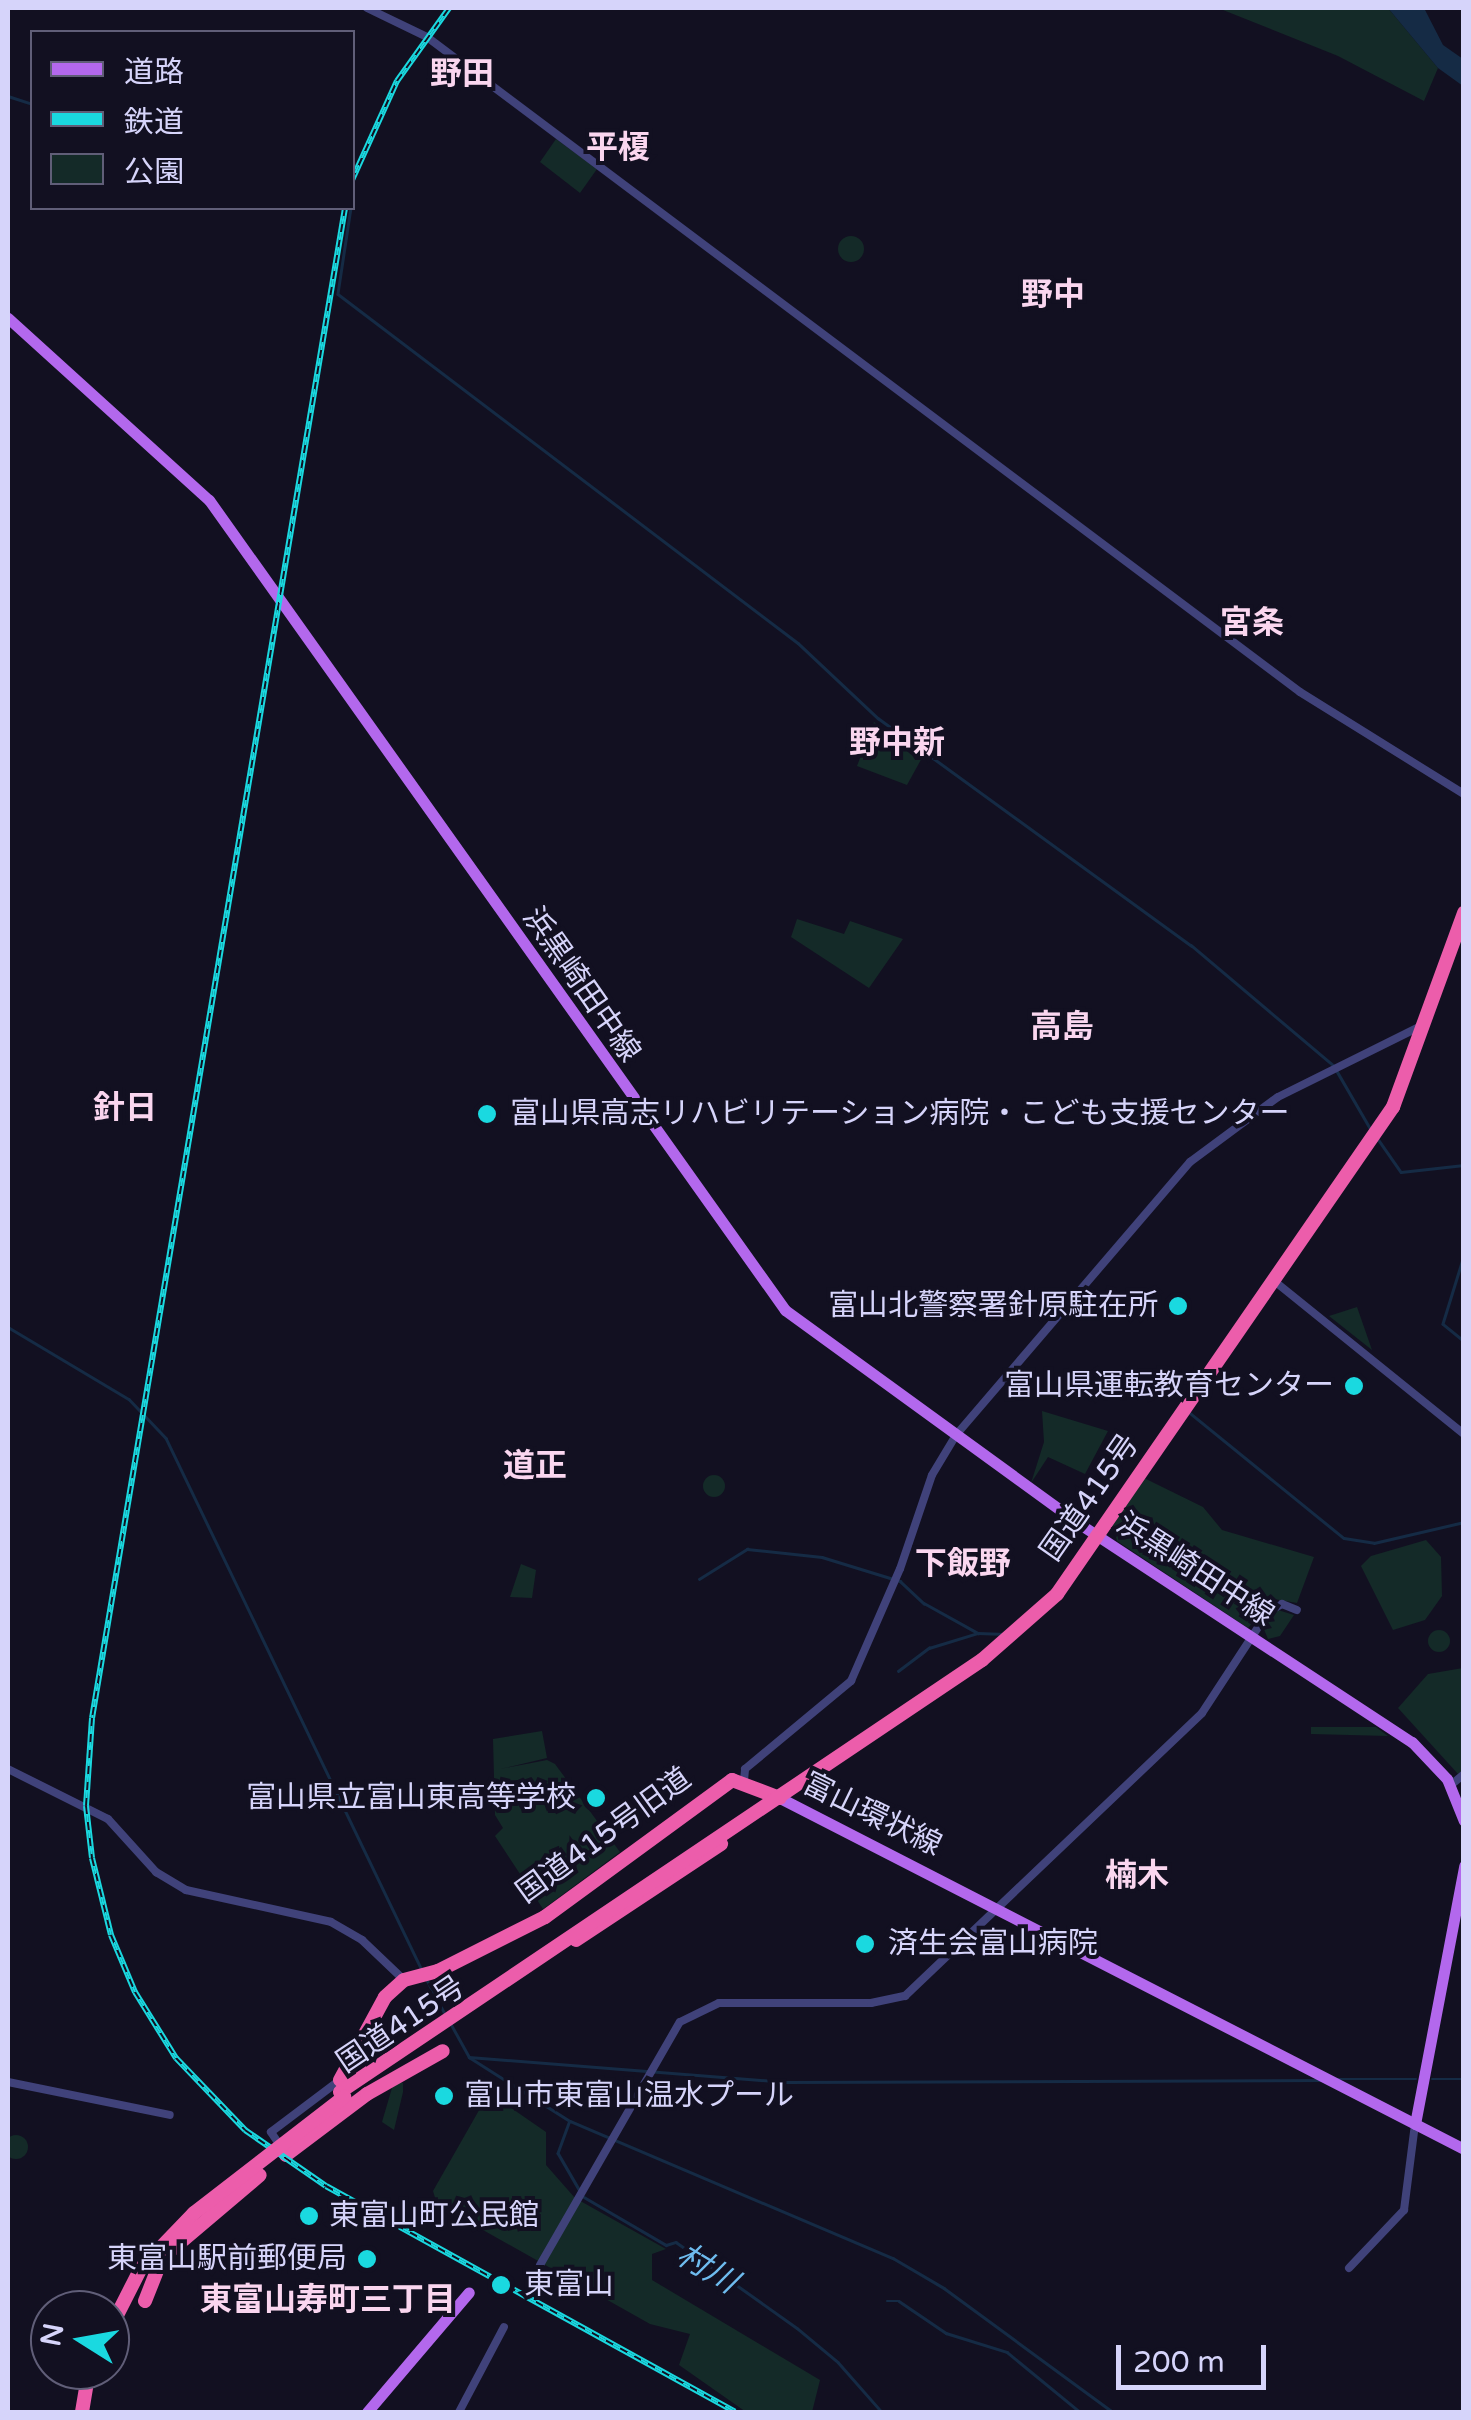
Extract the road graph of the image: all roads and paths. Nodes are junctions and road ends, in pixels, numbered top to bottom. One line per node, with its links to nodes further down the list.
1 (367, 8): 3 (street)
2 (8, 318): 8 (main road, 浜黒崎田中線)
3 (1464, 794)
4 (1464, 912): 5 (highway, 国道415号)
5 (1426, 1026): 6 (highway, 国道415号); 8 (street)
6 (1273, 1280): 7 (street); 9 (highway, 国道415号)
7 (1464, 1434)
8 (956, 1435): 9 (main road, 浜黒崎田中線); 14 (street)
9 (1098, 1536): 11 (main road, 浜黒崎田中線); 16 (highway, 国道415号)
10 (1297, 1610): 11 (street)
11 (1252, 1638): 15 (main road, 浜黒崎田中線); 19 (street)
12 (8, 1769): 20 (street)
13 (1464, 1774): 15 (street)
14 (744, 1780): 16 (highway); 20 (highway, 国道415号旧道)
15 (1452, 1785): 17 (main road, 浜黒崎田中線)
16 (780, 1798): 19 (main road, 富山環状線); 23 (highway, 国道415号)
17 (1464, 1821)
18 (1464, 1866): 25 (main road)
19 (997, 1909): 25 (main road, 富山環状線); 30 (street)
20 (410, 1978): 23 (highway)
21 (443, 2051): 27 (highway, 国道415号)
22 (8, 2082): 24 (street)
23 (341, 2089): 27 (street); 29 (highway, 国道415号, bridge)
24 (170, 2115)
25 (1415, 2121): 26 (main road, 富山環状線); 31 (street)
26 (1464, 2146)
27 (286, 2155)
28 (260, 2174): 35 (highway)
29 (192, 2210): 32 (highway, 国道415号); 33 (highway, 国道415号)
30 (540, 2265)
31 (1349, 2268)
32 (120, 2290)
33 (130, 2290)
34 (469, 2292): 37 (main road)
35 (145, 2301)
36 (504, 2327): 38 (street)
37 (368, 2412)
38 (459, 2412)

